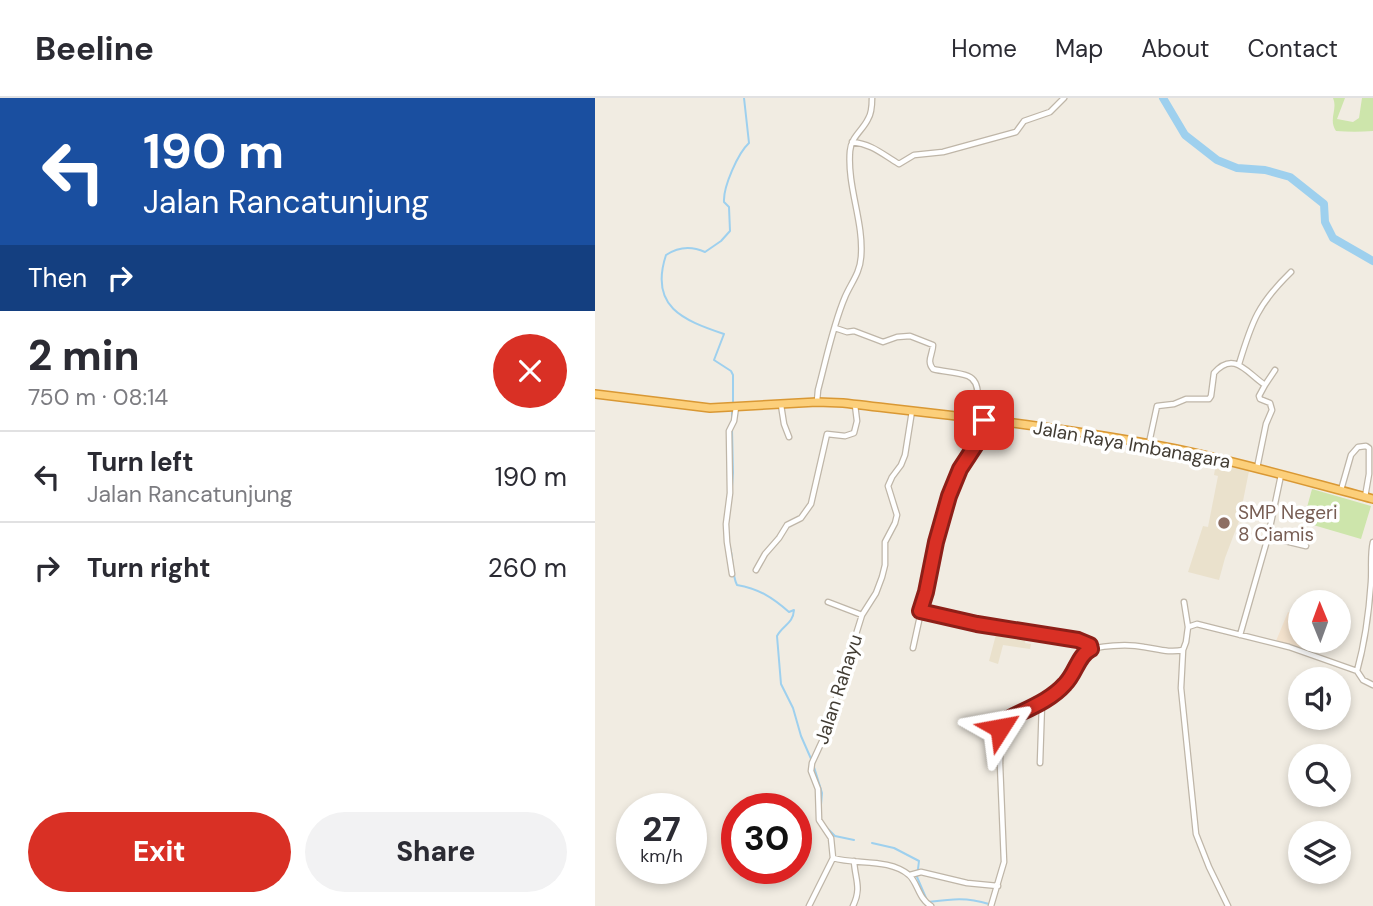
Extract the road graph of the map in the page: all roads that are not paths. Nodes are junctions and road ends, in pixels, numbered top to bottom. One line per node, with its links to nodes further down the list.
1 (872, 98): 3 (street)
2 (1064, 98): 3 (street)
3 (852, 142): 5 (street)
4 (1291, 272): 6 (street)
5 (835, 328): 10 (street); 15 (street)
6 (1239, 364): 8 (street); 18 (street)
7 (1275, 370): 8 (street)
8 (1265, 385): 19 (street)
9 (595, 394): 13 (highway, Jalan Raya Imbanagara)
10 (817, 402): 11 (highway, Jalan Raya Imbanagara); 12 (highway, Jalan Raya Imbanagara)
11 (781, 404): 13 (highway, Jalan Raya Imbanagara); 17 (street)
12 (856, 405): 14 (highway, Jalan Raya Imbanagara); 26 (street)
13 (733, 407): 27 (street)
14 (912, 411): 15 (highway, Jalan Raya Imbanagara); 31 (street, Jalan Rahayu)
15 (974, 419): 16 (highway, Jalan Raya Imbanagara)
16 (984, 420): 18 (highway, Jalan Raya Imbanagara); 30 (street)
17 (789, 437)
18 (1149, 444): 19 (highway, Jalan Raya Imbanagara)
19 (1257, 468): 20 (highway, Jalan Raya Imbanagara)
20 (1281, 475): 21 (highway, Jalan Raya Imbanagara); 23 (street)
21 (1341, 491): 22 (highway, Jalan Raya Imbanagara); 22 (street)
22 (1369, 498)
23 (1268, 537): 25 (street); 33 (street)
24 (1373, 542): 37 (street)
25 (1306, 546)
26 (757, 570)
27 (732, 573)
28 (828, 601): 31 (street)
29 (1184, 601): 32 (street)
30 (920, 611): 34 (street); 35 (street)
31 (862, 615): 41 (street, Jalan Rahayu)
32 (1188, 627): 33 (street); 36 (street)
33 (1240, 635): 37 (street)
34 (913, 648)
35 (1091, 649): 36 (street); 39 (street)
36 (1183, 650): 49 (street)
37 (1357, 671): 38 (street)
38 (1373, 685)
39 (1042, 702): 40 (street); 44 (street)
40 (1040, 763)
41 (833, 858): 42 (street); 46 (street)
42 (854, 861): 43 (street); 47 (street)
43 (909, 876): 44 (street); 48 (street)
44 (997, 886): 45 (street)
45 (991, 904)
46 (809, 906)
47 (853, 906)
48 (931, 906)
49 (1229, 906)

